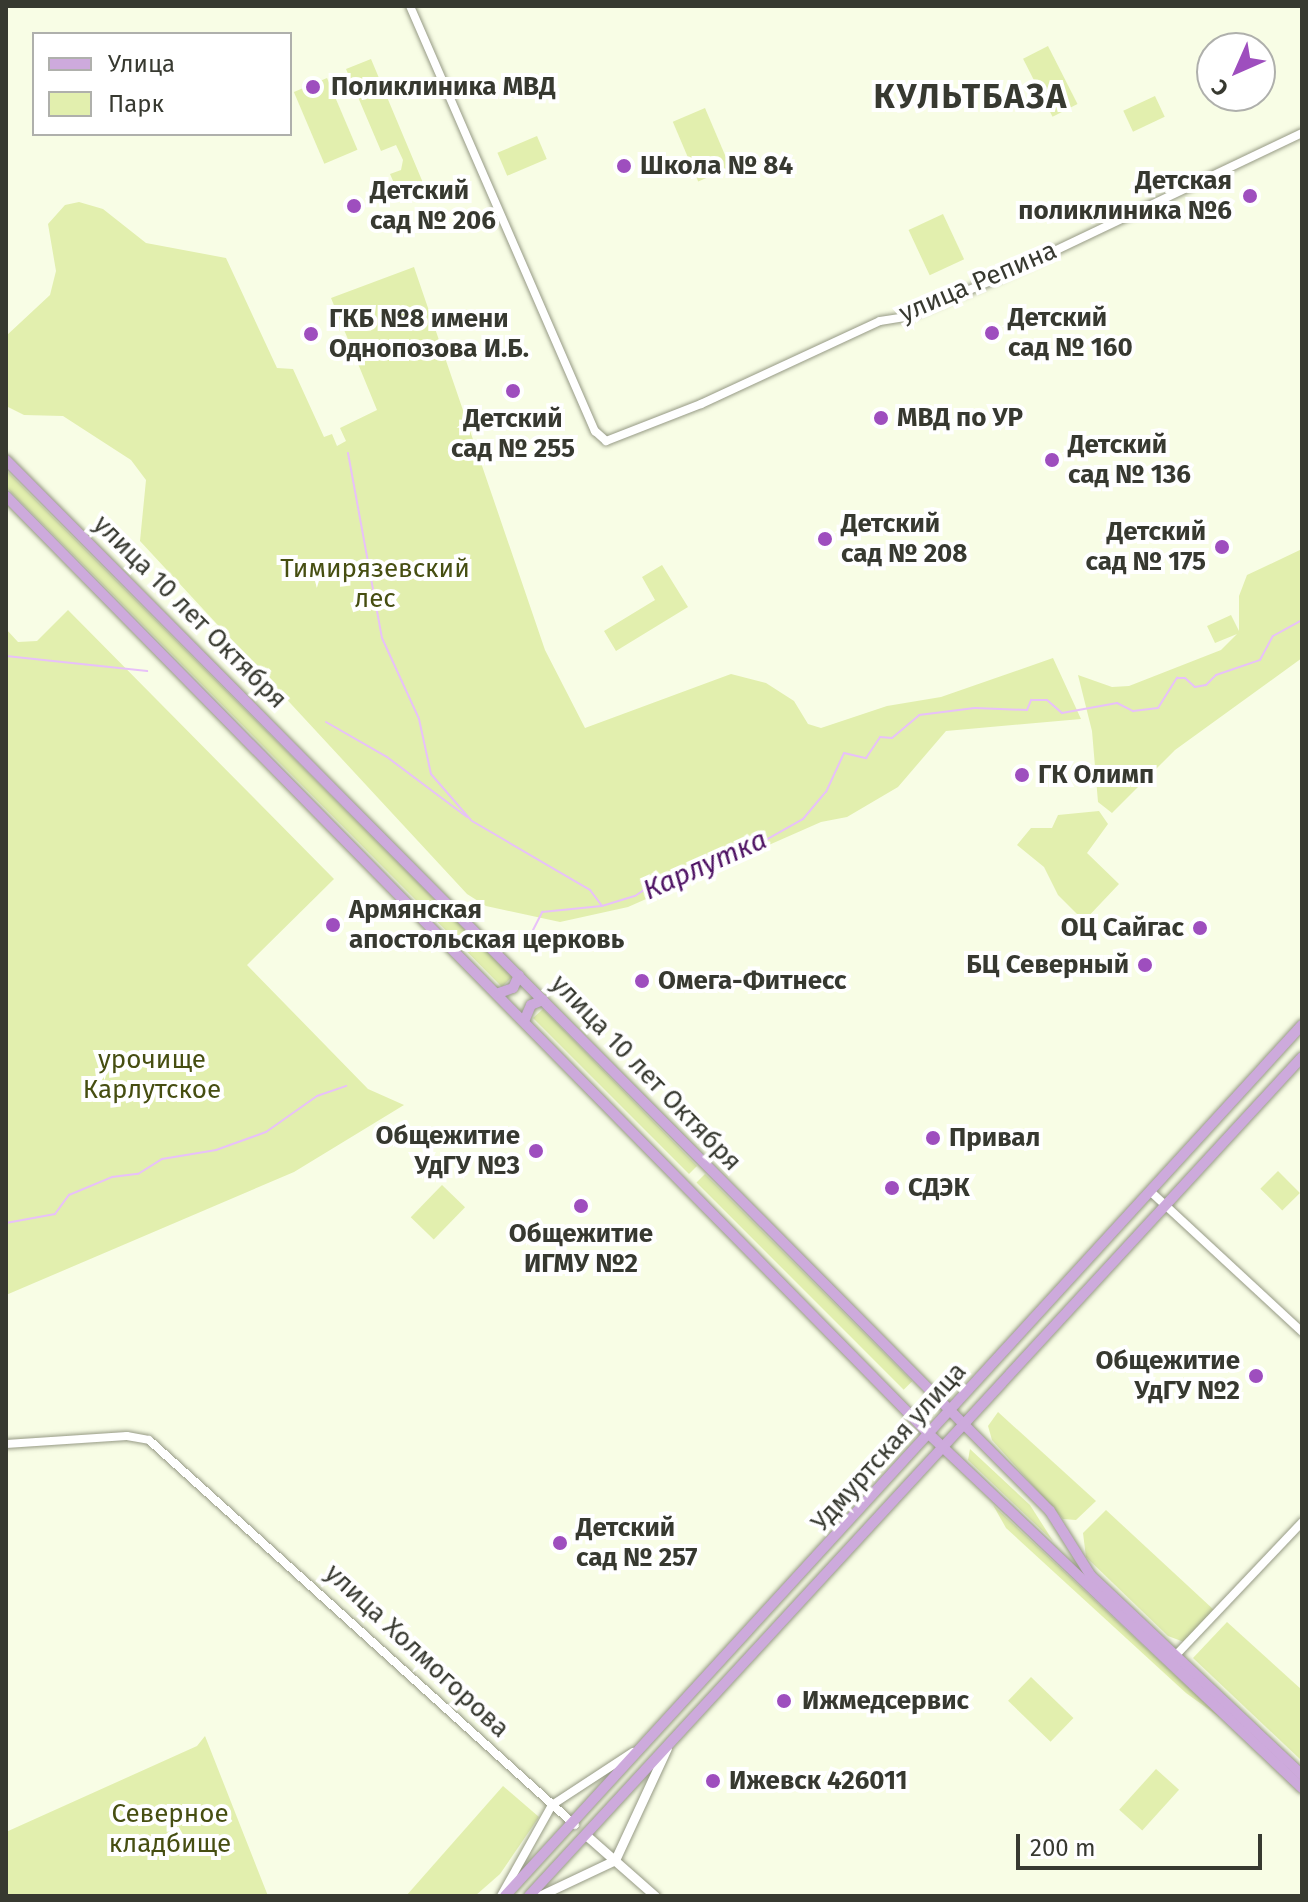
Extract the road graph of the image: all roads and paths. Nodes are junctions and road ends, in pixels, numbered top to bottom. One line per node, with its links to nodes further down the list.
1 (410, 6): 2 (street, улица Репина)
2 (1302, 133)
3 (6, 460): 5 (main road, улица 10 лет Октября)
4 (6, 496): 6 (main road, улица 10 лет Октября)
5 (519, 975): 6 (main road); 7 (main road, улица 10 лет Октября)
6 (499, 993): 8 (main road, улица 10 лет Октября)
7 (543, 1000): 8 (main road); 16 (main road, улица 10 лет Октября)
8 (525, 1019): 18 (main road, улица 10 лет Октября)
9 (1302, 1025): 11 (main road, Удмуртская улица)
10 (1302, 1057): 12 (main road, Удмуртская улица)
11 (1181, 1160): 12 (main road); 13 (main road, Удмуртская улица)
12 (1197, 1172): 14 (main road, Удмуртская улица)
13 (1151, 1192): 14 (street); 16 (main road, Удмуртская улица)
14 (1166, 1206): 15 (street); 17 (main road, Удмуртская улица)
15 (1302, 1332)
16 (950, 1413): 17 (main road, улица 10 лет Октября); 18 (main road, Удмуртская улица)
17 (964, 1426): 20 (main road, Удмуртская улица); 22 (main road, улица 10 лет Октября)
18 (930, 1435): 20 (main road, улица 10 лет Октября); 23 (main road, Удмуртская улица)
19 (6, 1444): 27 (street, улица Холмогорова)
20 (943, 1448): 22 (main road, улица 10 лет Октября); 24 (main road, Удмуртская улица)
21 (1302, 1522): 22 (street)
22 (1172, 1660): 25 (main road, улица 10 лет Октября); 26 (main road, улица 10 лет Октября)
23 (654, 1738): 27 (street); 28 (main road, Удмуртская улица)
24 (667, 1748): 29 (main road, Удмуртская улица); 30 (main road)
25 (1302, 1775)
26 (1302, 1788)
27 (552, 1805): 28 (street, улица Холмогорова); 31 (street)
28 (575, 1825): 29 (main road, улица Холмогорова); 31 (main road, Удмуртская улица)
29 (587, 1836): 30 (main road, улица Холмогорова); 32 (main road, Удмуртская улица)
30 (615, 1860): 33 (main road); 34 (main road, улица Холмогорова)
31 (503, 1896)
32 (529, 1896)
33 (539, 1896)
34 (655, 1896)

